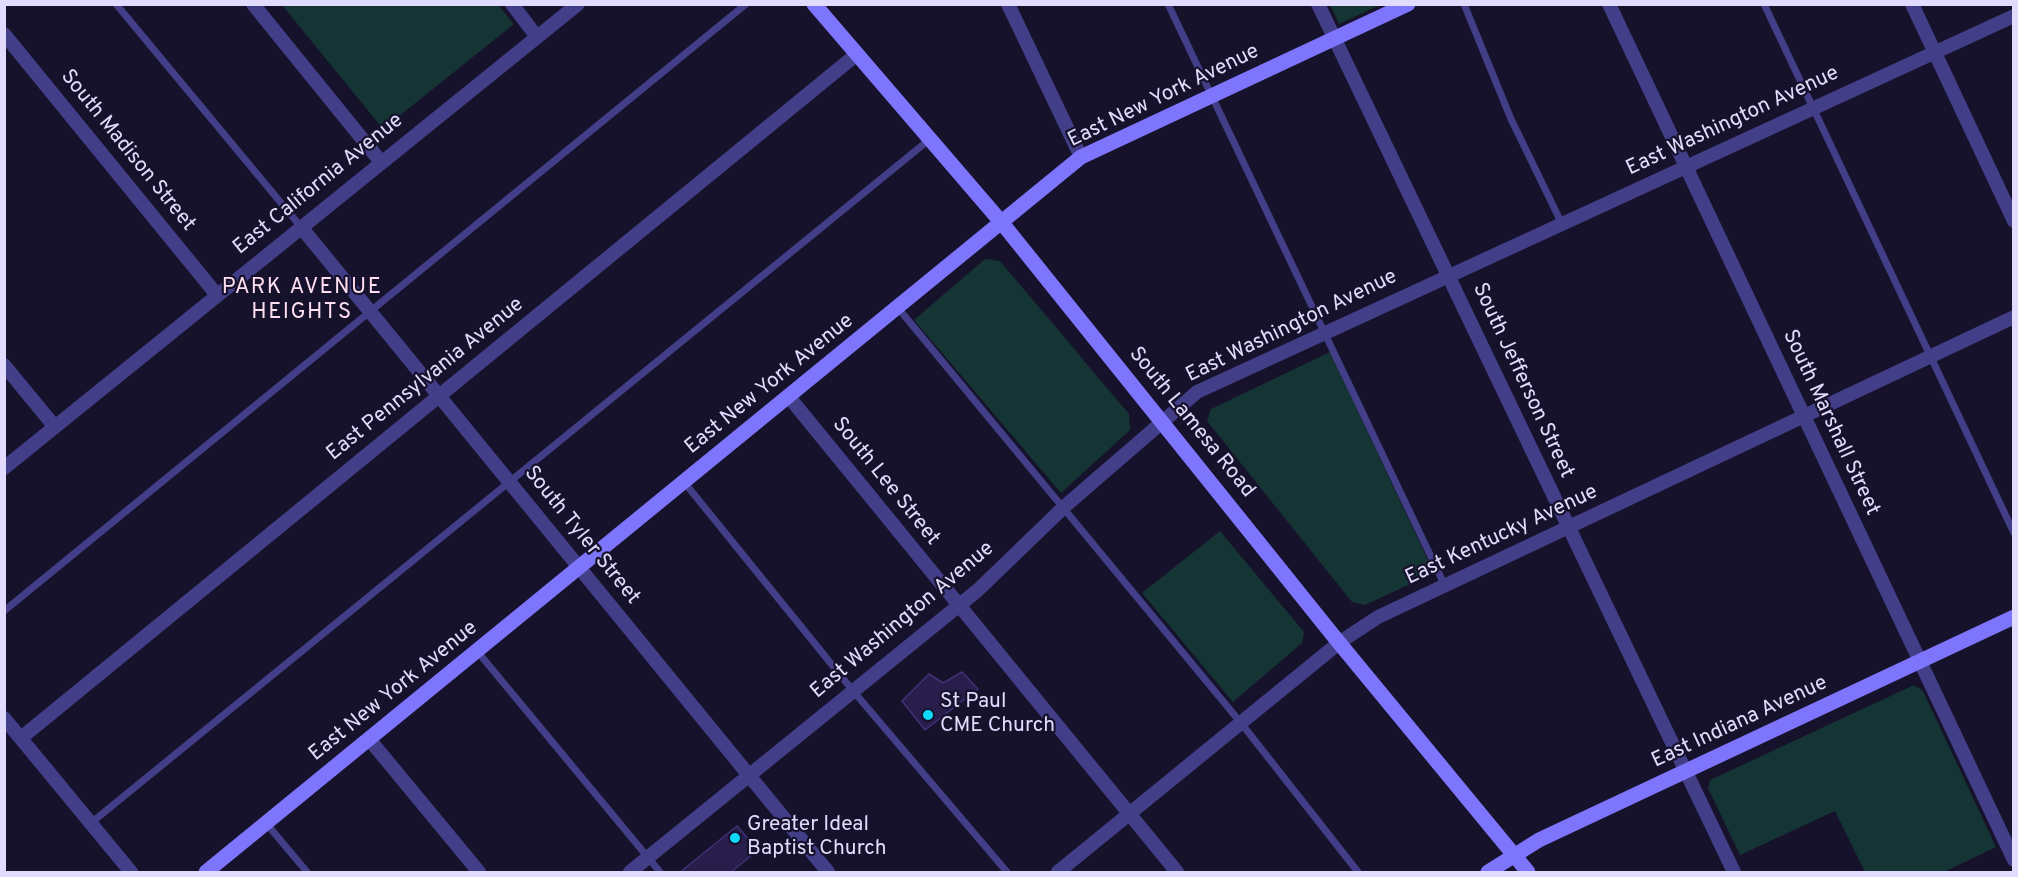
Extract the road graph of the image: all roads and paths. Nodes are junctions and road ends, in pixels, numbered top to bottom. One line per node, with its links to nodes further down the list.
1 (116, 4): 30 (lane)
2 (253, 4): 25 (street)
3 (512, 4): 17 (street)
4 (578, 4): 17 (street, East California Avenue)
5 (746, 4): 34 (lane)
6 (814, 4): 20 (street, South Lamesa Road)
7 (1008, 4): 24 (street)
8 (1168, 4): 21 (lane)
9 (1318, 4): 18 (street, South Jefferson Street)
10 (1408, 4): 18 (street, East New York Avenue)
11 (1464, 4): 29 (lane)
12 (1609, 4): 26 (street, South Marshall Street)
13 (1764, 4): 22 (lane)
14 (1912, 4): 19 (street)
15 (2013, 16): 19 (street, East Washington Avenue)
16 (4, 34): 32 (street, South Madison Street)
17 (537, 37): 25 (street, East California Avenue)
18 (1334, 39): 21 (street, East New York Avenue); 31 (street, South Jefferson Street)
19 (1934, 52): 22 (street, East Washington Avenue); 27 (street)
20 (857, 54): 23 (street, South Lamesa Road); 39 (street, East Pennsylvania Avenue)
21 (1211, 97): 24 (street, East New York Avenue); 36 (lane)
22 (1813, 108): 26 (street, East Washington Avenue); 37 (lane)
23 (930, 139): 28 (street, South Lamesa Road); 46 (lane)
24 (1081, 157): 28 (street, East New York Avenue)
25 (381, 162): 30 (street, East California Avenue)
26 (1686, 167): 29 (street, East Washington Avenue); 41 (street, South Marshall Street)
27 (2013, 221)
28 (1002, 223): 33 (street, East New York Avenue); 42 (street, South Lamesa Road)
29 (1562, 224): 31 (street, East Washington Avenue)
30 (301, 227): 32 (street, East California Avenue); 34 (street, South Tyler Street)
31 (1449, 276): 36 (street, East Washington Avenue); 48 (street, South Jefferson Street)
32 (217, 294): 43 (street, East California Avenue)
33 (898, 308): 40 (street, East New York Avenue); 47 (lane)
34 (371, 312): 39 (street, South Tyler Street); 53 (lane)
35 (2013, 317): 37 (street, East Kentucky Avenue)
36 (1326, 332): 42 (street, East Washington Avenue); 51 (lane)
37 (1928, 357): 41 (street, East Kentucky Avenue); 49 (lane)
38 (4, 365): 43 (street)
39 (439, 396): 46 (street, South Tyler Street); 61 (street, East Pennsylvania Avenue)
40 (789, 397): 45 (street, East New York Avenue); 52 (street, South Lee Street)
41 (1804, 416): 48 (street, East Kentucky Avenue); 57 (street, South Marshall Street)
42 (1164, 422): 47 (street, East Washington Avenue); 55 (street, South Lamesa Road)
43 (55, 427): 44 (street, East California Avenue)
44 (4, 468)
45 (684, 482): 50 (street, East New York Avenue); 58 (lane)
46 (510, 483): 50 (street, South Tyler Street); 66 (lane)
47 (1064, 507): 52 (street, East Washington Avenue); 60 (lane)
48 (1569, 528): 51 (street, East Kentucky Avenue); 63 (street, South Jefferson Street)
49 (2013, 533)
50 (579, 567): 56 (street, East New York Avenue); 64 (street, South Tyler Street)
51 (1445, 586): 55 (street, East Kentucky Avenue)
52 (959, 606): 58 (street, East Washington Avenue); 65 (street, South Lee Street)
53 (4, 611)
54 (2013, 617): 57 (street, East Indiana Avenue)
55 (1340, 642): 60 (street, East Kentucky Avenue); 68 (street, South Lamesa Road)
56 (477, 651): 62 (street, East New York Avenue); 69 (lane)
57 (1920, 661): 63 (street, East Indiana Avenue); 70 (street, South Marshall Street)
58 (854, 692): 64 (street, East Washington Avenue); 78 (lane)
59 (4, 718): 61 (street)
60 (1241, 723): 65 (street, East Kentucky Avenue); 81 (lane)
61 (21, 738): 66 (street)
62 (369, 739): 67 (street, East New York Avenue); 74 (street)
63 (1687, 772): 68 (street, East Indiana Avenue); 84 (street, South Jefferson Street)
64 (750, 777): 69 (street, East Washington Avenue); 77 (street, South Tyler Street)
65 (1129, 814): 79 (street, East Kentucky Avenue); 80 (street, South Lee Street)
66 (91, 823): 71 (street)
67 (266, 823): 72 (street, East New York Avenue); 73 (lane)
68 (1513, 854): 82 (street, East Indiana Avenue); 83 (street, South Lamesa Road)
69 (648, 858): 75 (street, East Washington Avenue); 76 (lane)
70 (2013, 860)
71 (131, 873)
72 (206, 873)
73 (307, 873)
74 (479, 873)
75 (630, 873)
76 (660, 873)
77 (828, 873)
78 (1007, 873)
79 (1058, 873)
80 (1177, 873)
81 (1358, 873)
82 (1488, 873)
83 (1528, 873)
84 (1734, 873)

